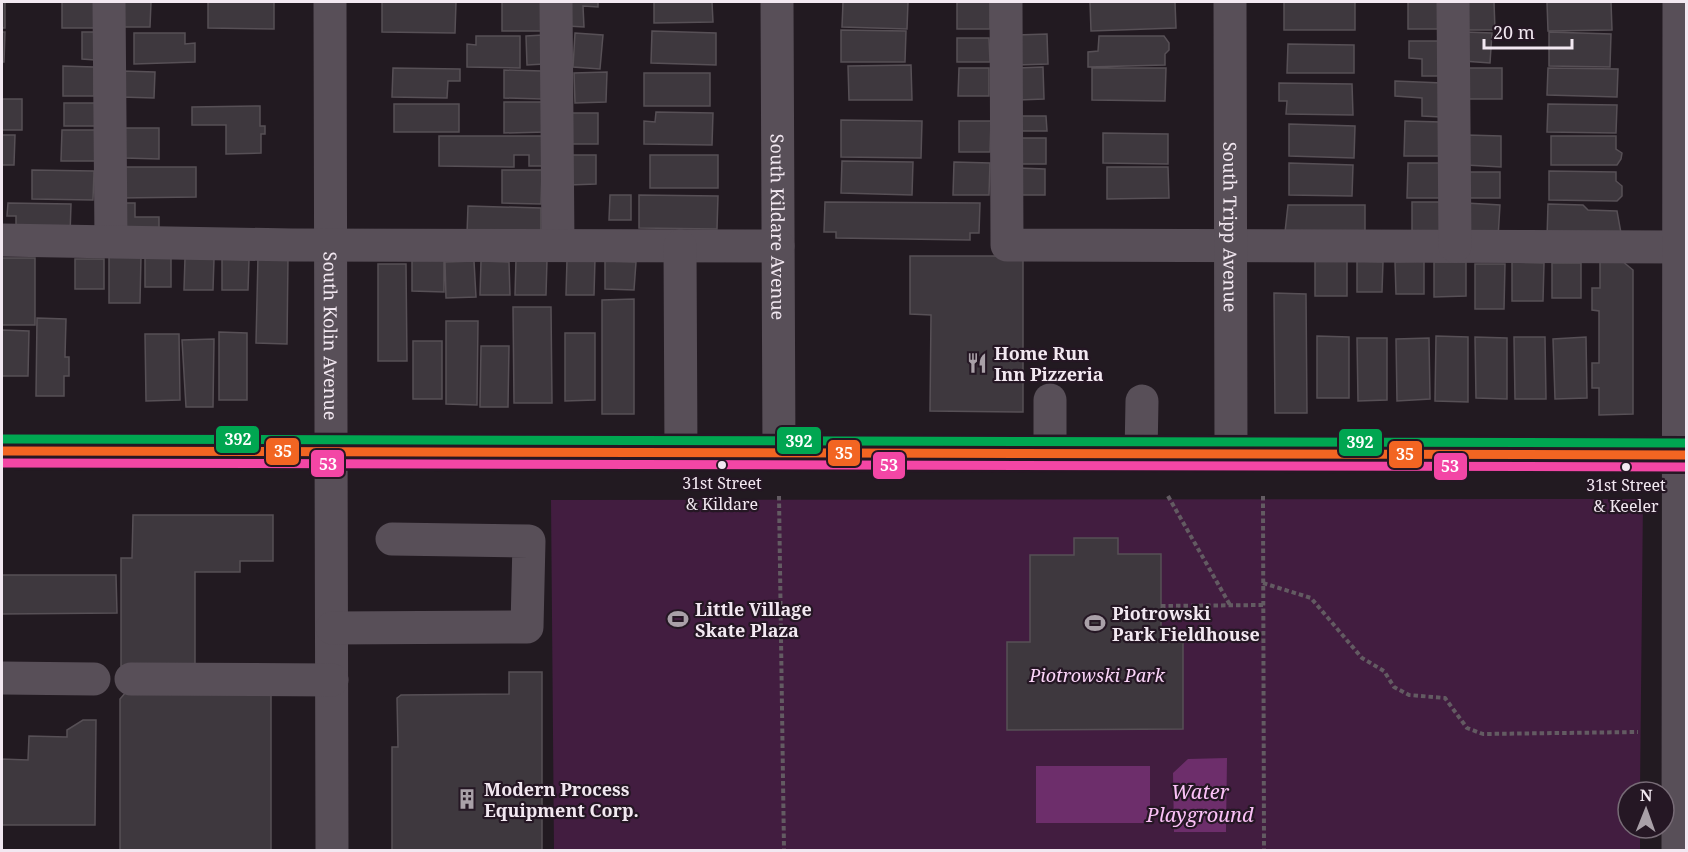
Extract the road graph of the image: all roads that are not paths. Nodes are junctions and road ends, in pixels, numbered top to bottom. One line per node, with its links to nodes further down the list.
1 (109, 2): 10 (street)
2 (330, 2): 11 (street, South Kolin Avenue)
3 (556, 2): 12 (street)
4 (777, 2): 15 (street, South Kildare Avenue)
5 (1006, 2): 13 (street)
6 (1230, 2): 13 (street, South Tripp Avenue)
7 (1453, 2): 16 (street)
8 (1679, 2): 17 (street)
9 (2, 240): 10 (street)
10 (111, 241): 11 (street)
11 (331, 245): 12 (street); 21 (street, South Kolin Avenue)
12 (558, 245): 14 (street)
13 (1230, 245): 16 (street); 25 (street, South Tripp Avenue)
14 (680, 246): 15 (street); 22 (street)
15 (778, 246): 23 (street, South Kildare Avenue)
16 (1455, 246): 17 (street)
17 (1683, 247): 27 (street)
18 (1050, 400): 24 (street)
19 (1142, 401): 26 (street)
20 (2, 452): 21 (main road)
21 (332, 452): 22 (main road); 29 (street, South Kolin Avenue)
22 (681, 453): 23 (main road)
23 (779, 453): 24 (main road)
24 (1050, 453): 26 (main road)
25 (1231, 453): 26 (main road); 27 (main road)
26 (1141, 454)
27 (1683, 455): 30 (street)
28 (392, 539): 29 (street)
29 (332, 628): 34 (street, South Kolin Avenue)
30 (1682, 672): 36 (street)
31 (2, 678): 32 (street)
32 (94, 679)
33 (131, 679): 34 (street)
34 (332, 680): 35 (street, South Kolin Avenue)
35 (332, 850)
36 (1678, 850)

